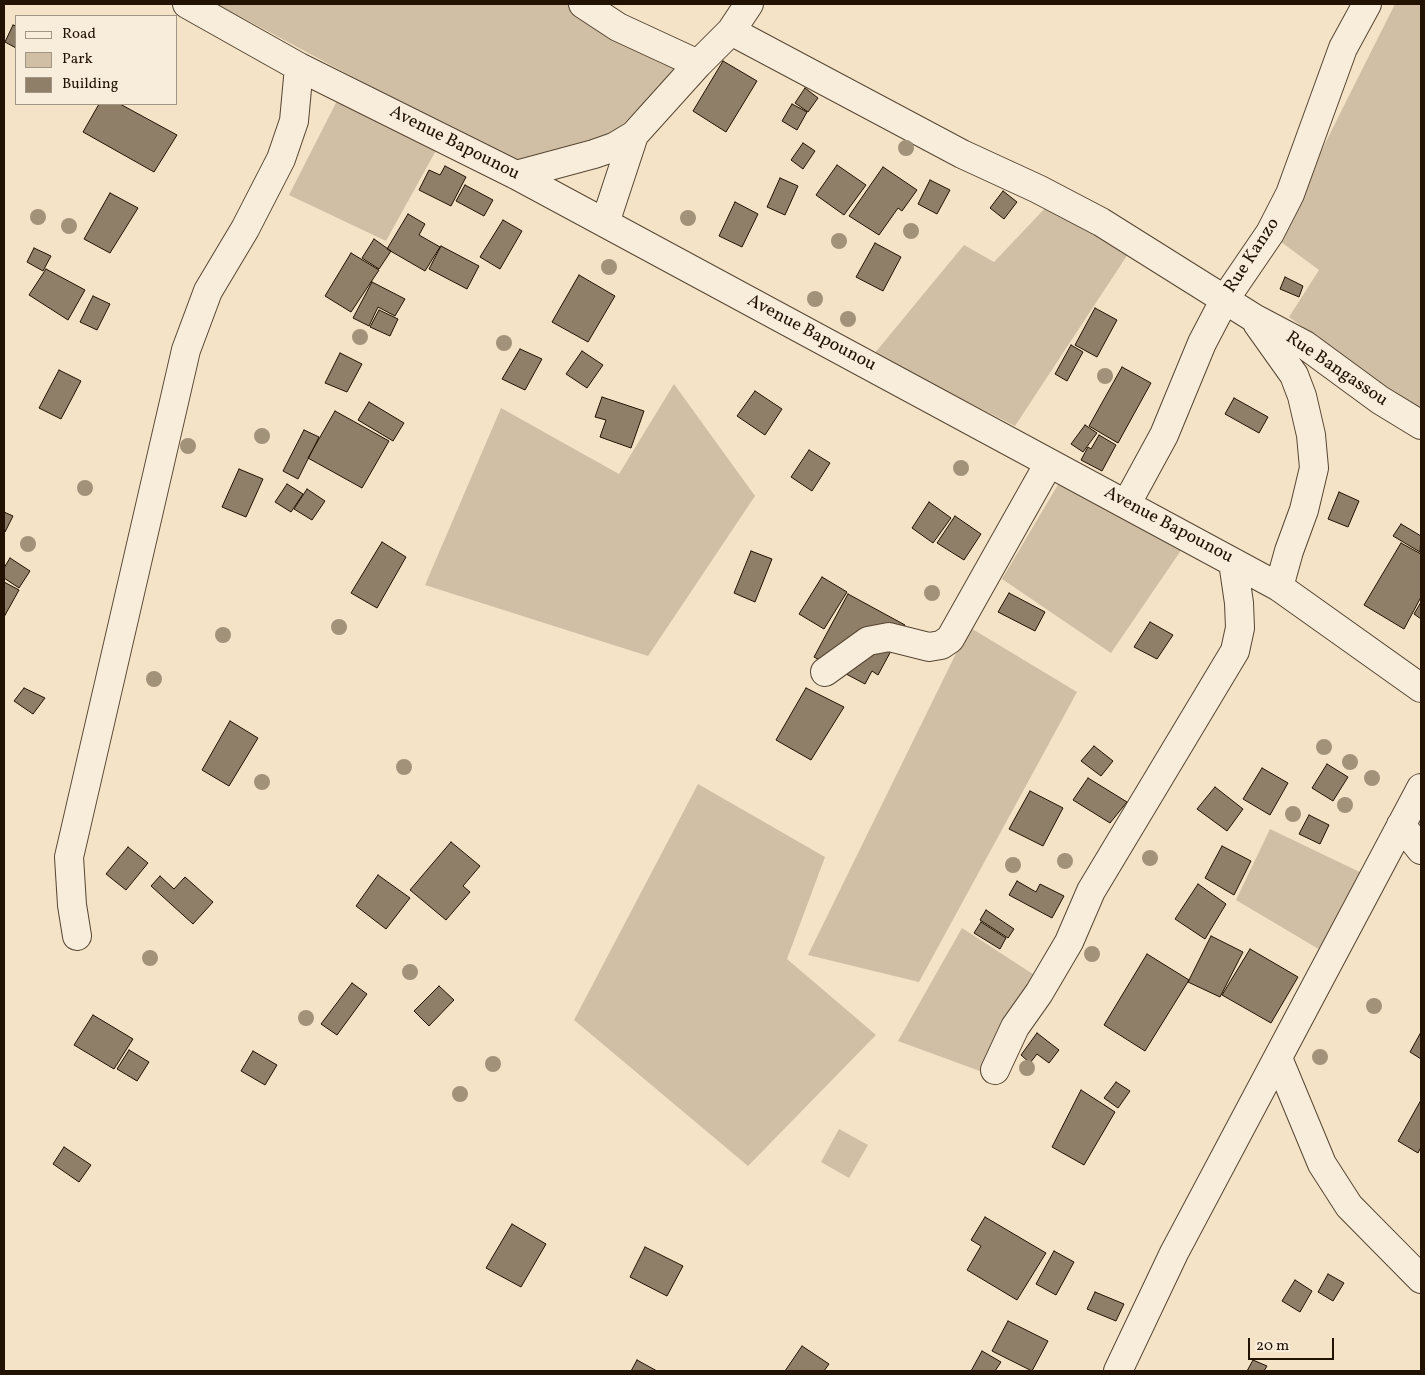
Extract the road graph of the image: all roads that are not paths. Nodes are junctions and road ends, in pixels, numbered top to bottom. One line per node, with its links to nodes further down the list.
1 (187, 4): 7 (street, Avenue Bapounou)
2 (583, 4): 6 (street)
3 (749, 4): 5 (street)
4 (1367, 4): 11 (street, Rue Kanzo)
5 (731, 31): 6 (street); 11 (street, Rue Bangassou)
6 (698, 64): 8 (street)
7 (299, 66): 9 (street, Avenue Bapounou); 23 (street)
8 (634, 135): 9 (street); 10 (street)
9 (516, 175): 10 (street, Avenue Bapounou)
10 (605, 223): 14 (street, Avenue Bapounou)
11 (1225, 299): 12 (street, Rue Bangassou); 15 (street, Rue Kanzo)
12 (1254, 318): 13 (street, Rue Bangassou); 17 (street)
13 (1421, 425)
14 (1049, 463): 15 (street, Avenue Bapounou); 18 (street)
15 (1126, 503): 16 (street, Avenue Bapounou)
16 (1233, 562): 17 (street, Avenue Bapounou); 25 (street)
17 (1279, 587): 19 (street, Avenue Bapounou)
18 (825, 672)
19 (1421, 688)
20 (1421, 788): 21 (street)
21 (1401, 825): 22 (street); 24 (street)
22 (1421, 850)
23 (77, 936)
24 (1278, 1058): 26 (street); 27 (street)
25 (995, 1070)
26 (1421, 1279)
27 (1118, 1371)

